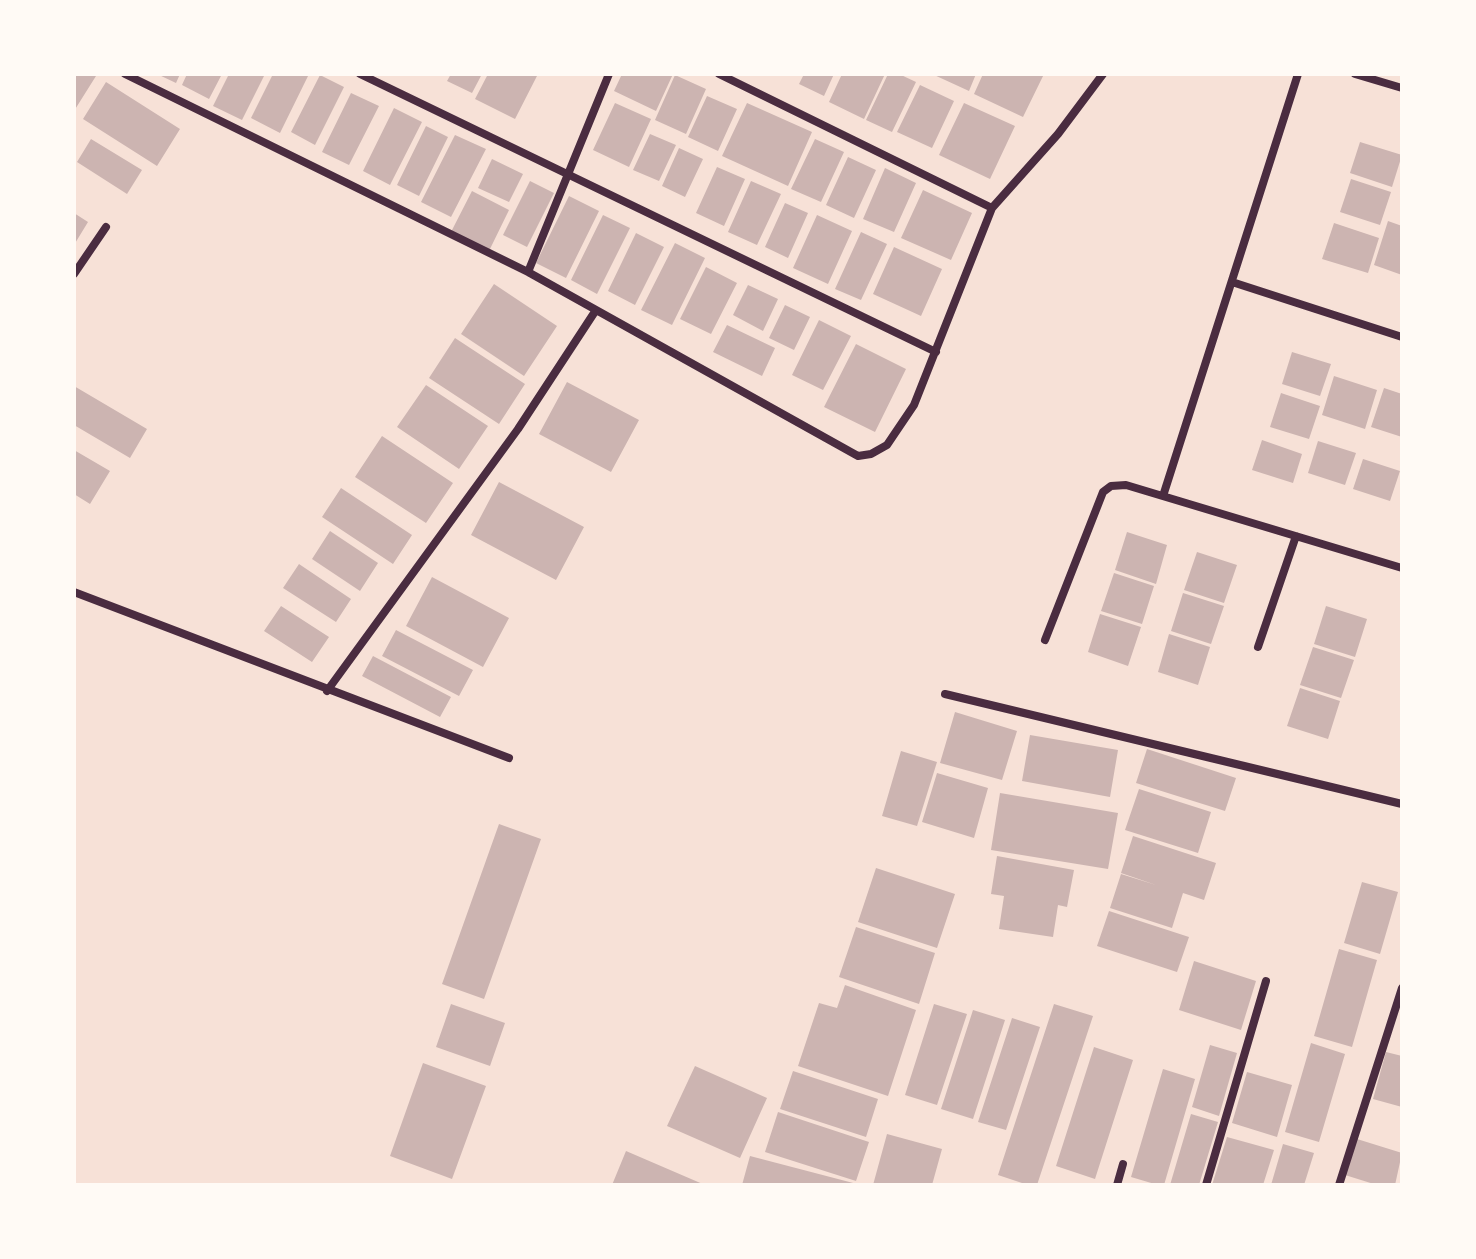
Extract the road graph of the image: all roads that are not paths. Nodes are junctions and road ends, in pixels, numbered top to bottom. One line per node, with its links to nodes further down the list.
1 (125, 74): 12 (street)
2 (360, 74): 9 (street)
3 (609, 74): 9 (street)
4 (719, 74): 10 (street)
5 (1103, 74): 10 (street)
6 (1298, 74): 14 (street)
7 (1355, 74): 8 (street)
8 (1402, 88)
9 (569, 174): 12 (street); 17 (street)
10 (992, 208): 17 (street)
11 (106, 227): 13 (street)
12 (528, 272): 15 (street)
13 (74, 274)
14 (1232, 282): 16 (street); 18 (street)
15 (596, 310): 17 (street); 24 (street)
16 (1402, 337)
17 (936, 352)
18 (1163, 496): 19 (street); 22 (street)
19 (1296, 536): 20 (street); 23 (street)
20 (1402, 568)
21 (74, 592): 24 (street)
22 (1045, 640)
23 (1258, 647)
24 (327, 691): 26 (street)
25 (945, 694): 27 (street)
26 (509, 758)
27 (1402, 804)
28 (1266, 981): 32 (street)
29 (1402, 988): 33 (street)
30 (1123, 1164): 31 (street)
31 (1117, 1185)
32 (1206, 1185)
33 (1339, 1185)

